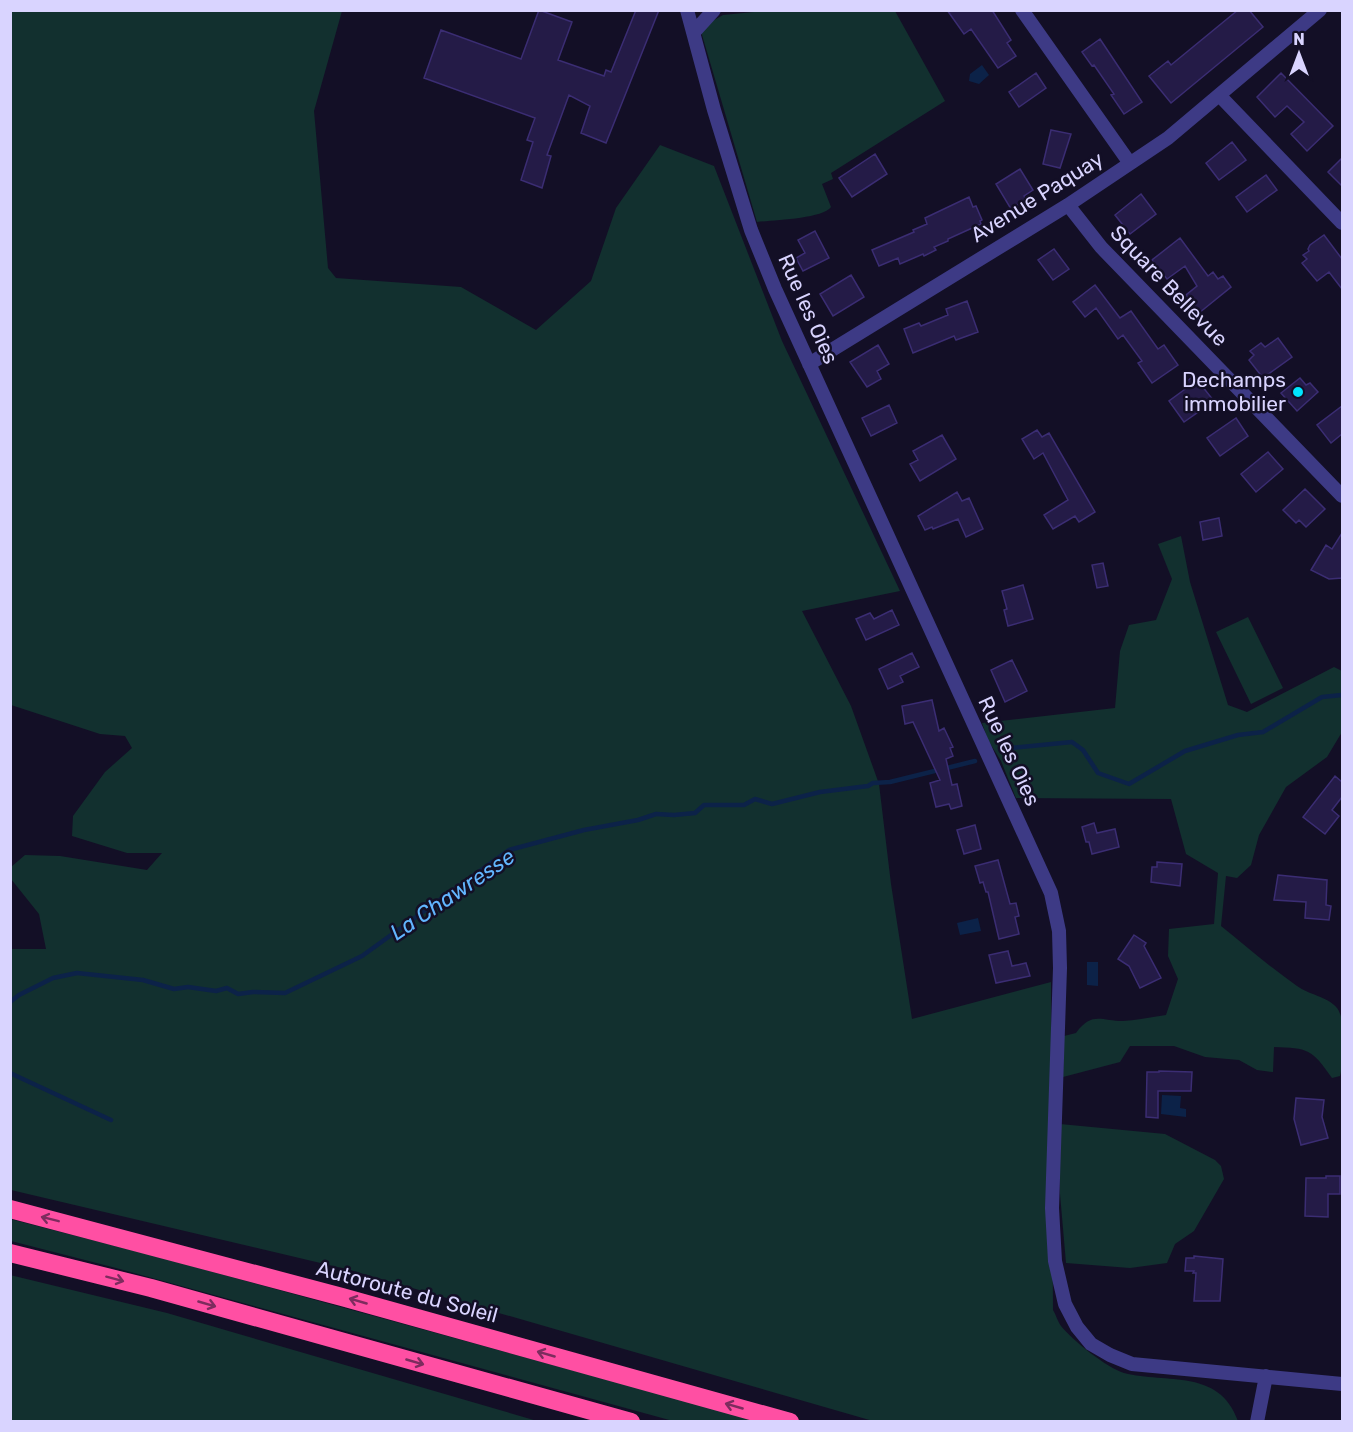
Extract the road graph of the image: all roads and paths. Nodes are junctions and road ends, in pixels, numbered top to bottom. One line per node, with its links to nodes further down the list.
1 (687, 10): 5 (street, Rue les Oies)
2 (714, 10): 5 (street)
3 (1022, 10): 7 (street, Avenue Paquay)
4 (1320, 10): 6 (street)
5 (694, 32): 10 (street, Rue les Oies)
6 (1220, 96): 7 (street); 9 (street)
7 (1129, 162): 8 (street, Avenue Paquay)
8 (1068, 205): 10 (street, Avenue Paquay); 11 (street, Square Bellevue)
9 (1342, 223)
10 (809, 364): 14 (street, Rue les Oies)
11 (1342, 496)
12 (10, 1209): 17 (highway, Autoroute du Soleil, one-way to 12)
13 (10, 1253): 16 (highway, one-way to 16)
14 (1266, 1376): 15 (street, Rue les Oies); 18 (street)
15 (1342, 1384)
16 (631, 1422)
17 (790, 1422)
18 (1257, 1422)

